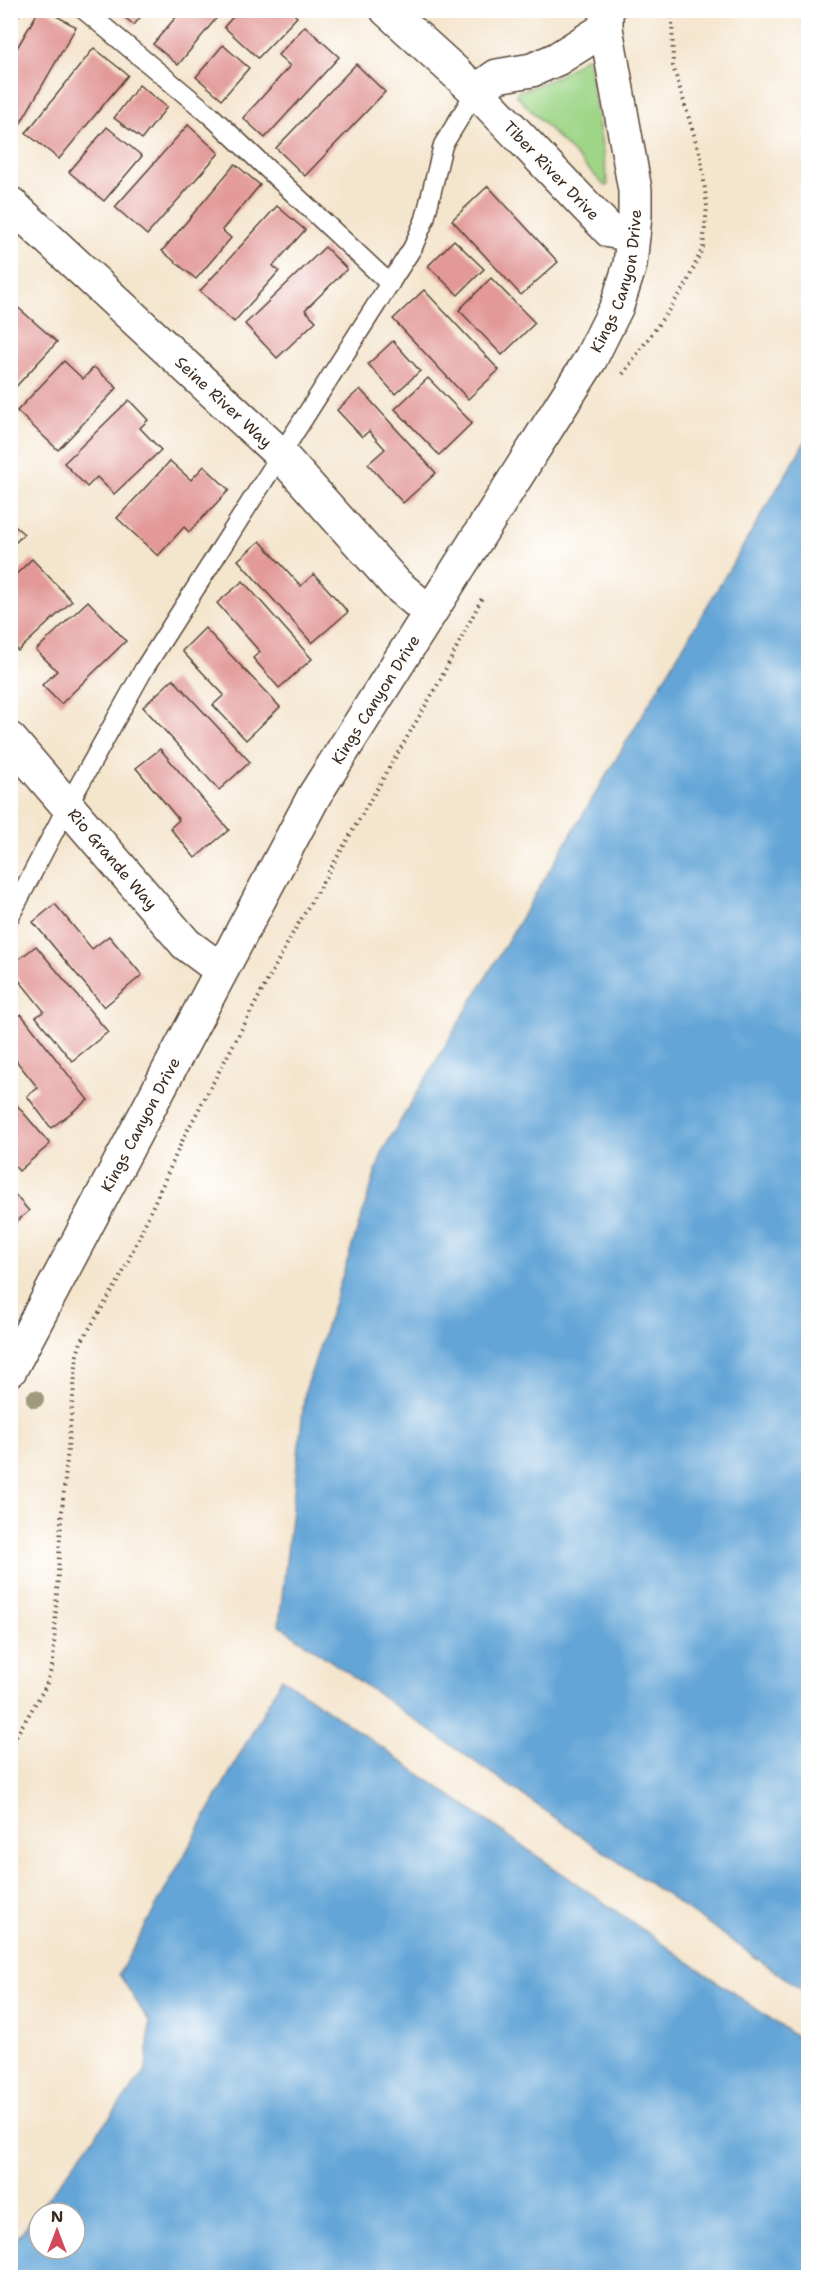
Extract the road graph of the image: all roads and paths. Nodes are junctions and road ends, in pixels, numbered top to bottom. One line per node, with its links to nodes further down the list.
1 (84, 10): 8 (lane)
2 (387, 10): 5 (street, Tiber River Drive)
3 (672, 10): 9 (path)
4 (606, 19): 5 (street); 7 (street, Kings Canyon Drive)
5 (476, 91): 7 (street, Tiber River Drive); 8 (lane)
6 (10, 203): 10 (street, Seine River Way)
7 (633, 235): 12 (street, Kings Canyon Drive)
8 (390, 284): 10 (lane)
9 (621, 377)
10 (280, 454): 12 (street, Seine River Way); 14 (lane)
11 (486, 590): 18 (path)
12 (429, 612): 16 (street, Kings Canyon Drive)
13 (10, 739): 14 (street, Rio Grande Way)
14 (68, 805): 15 (lane); 16 (street, Rio Grande Way)
15 (10, 916)
16 (220, 970): 17 (street, Kings Canyon Drive)
17 (14, 1356)
18 (10, 1746)

